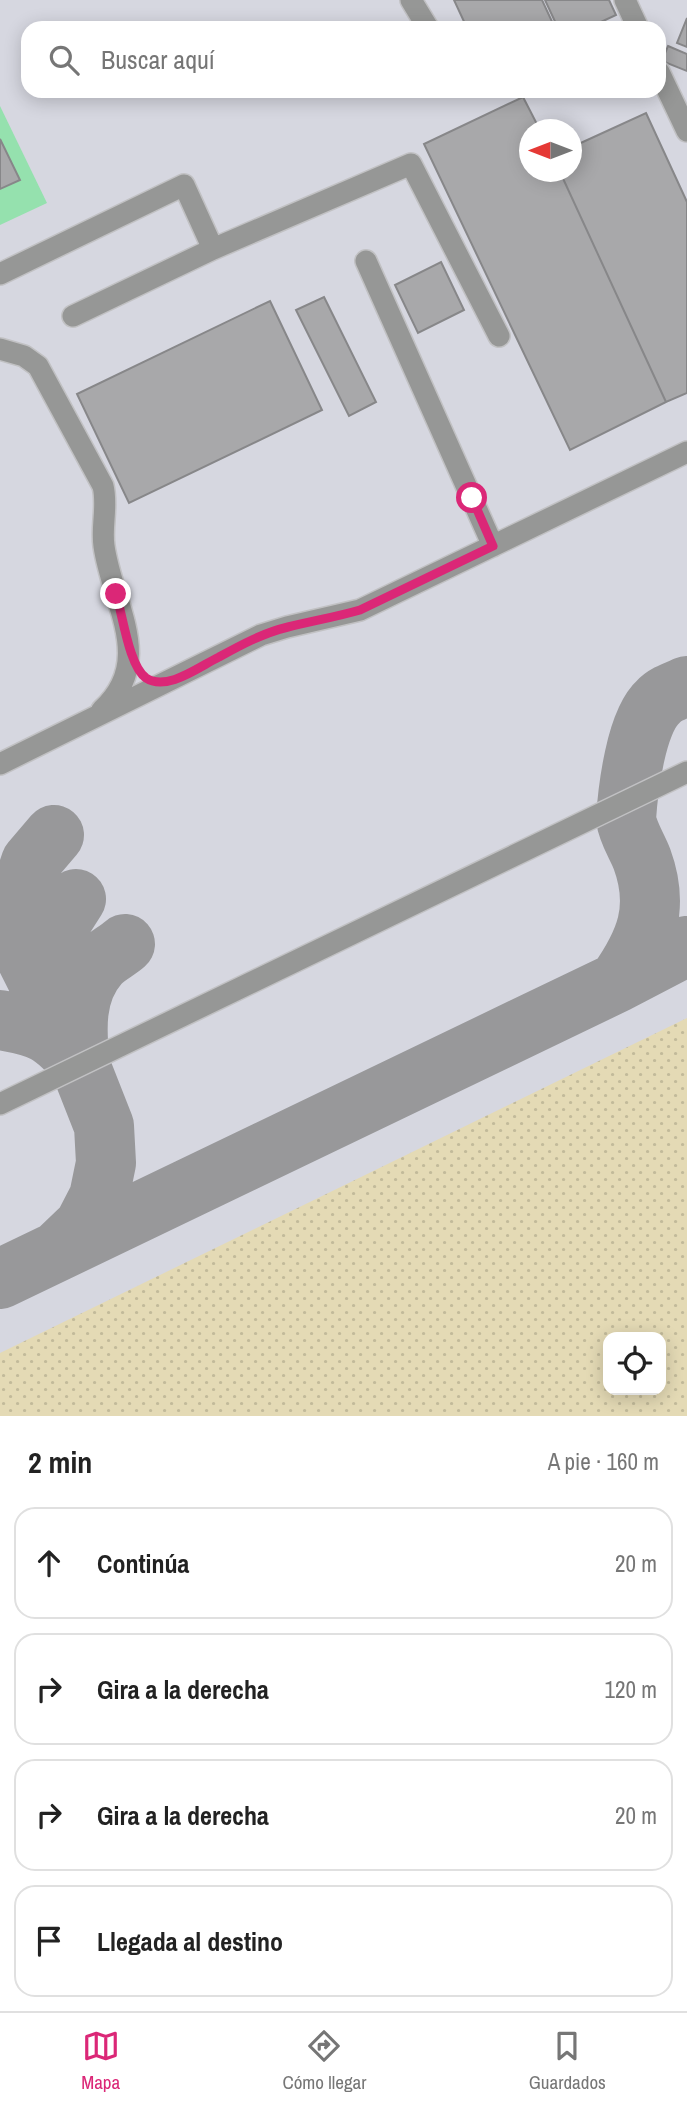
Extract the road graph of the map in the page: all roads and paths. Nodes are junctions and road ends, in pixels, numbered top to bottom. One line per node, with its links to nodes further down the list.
1 (411, 0): 3 (lane)
2 (625, 0): 4 (lane)
3 (424, 21)
4 (635, 21)
5 (666, 87): 6 (lane)
6 (687, 131)
7 (212, 249): 9 (lane); 10 (lane); 11 (lane)
8 (366, 261): 14 (lane)
9 (0, 274)
10 (73, 316)
11 (499, 336)
12 (0, 349): 15 (lane)
13 (687, 452): 14 (lane)
14 (493, 546): 16 (lane)
15 (129, 653): 16 (lane); 17 (lane)
16 (173, 680): 17 (lane)
17 (87, 723): 18 (lane)
18 (0, 764)
19 (687, 772): 20 (lane)
20 (0, 1104)

